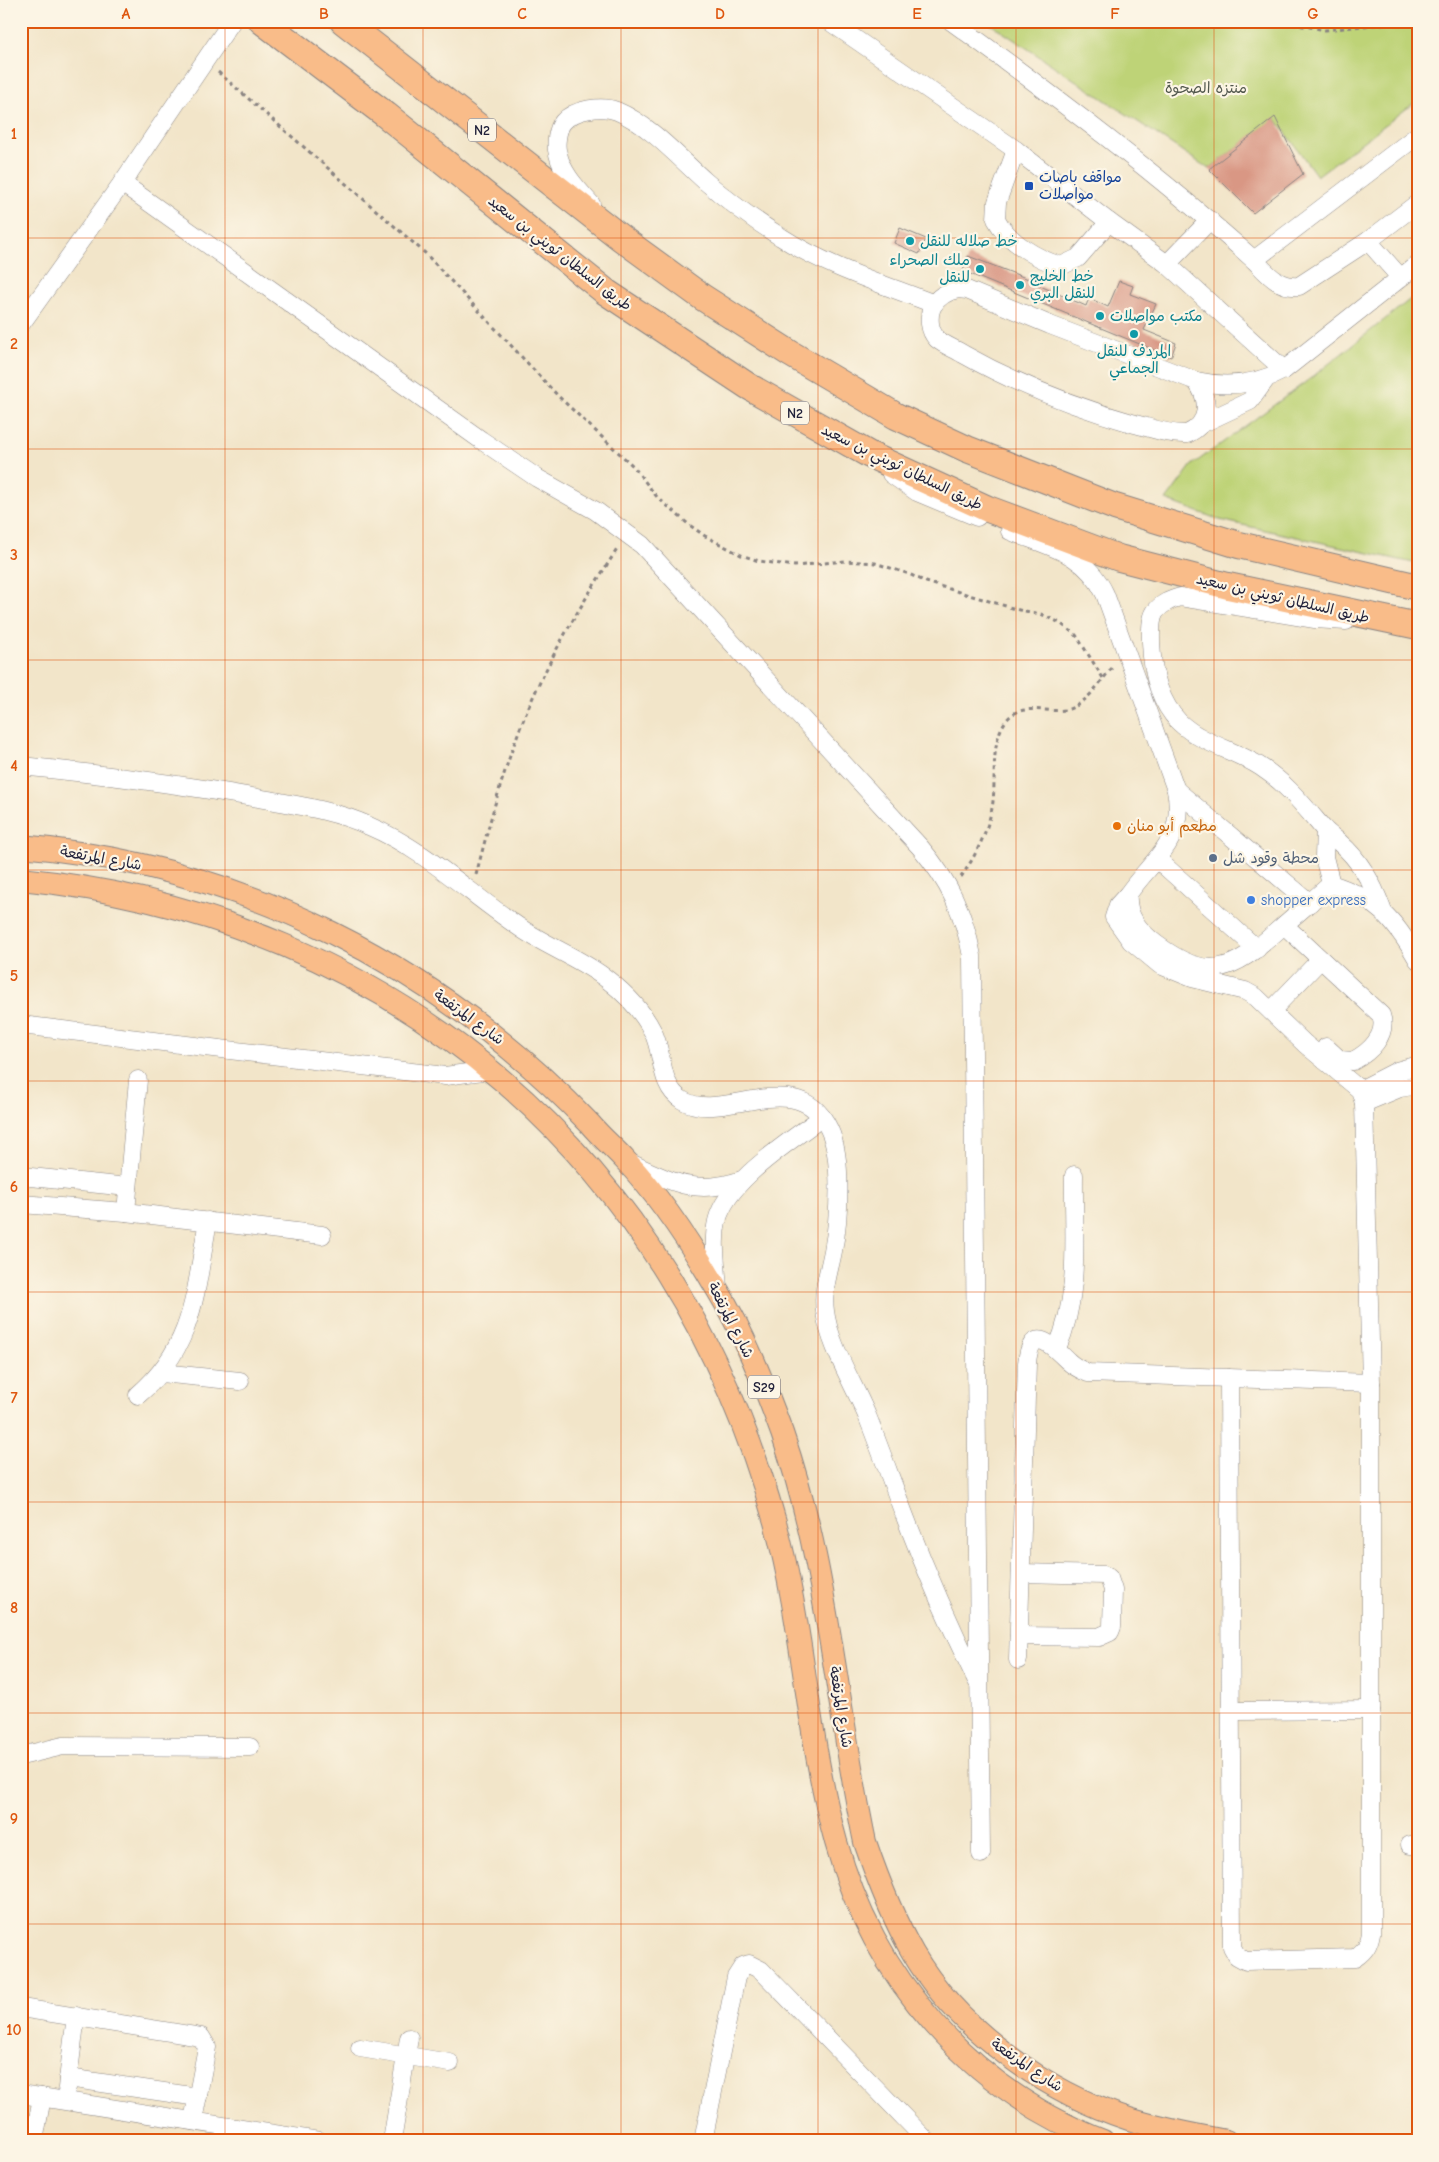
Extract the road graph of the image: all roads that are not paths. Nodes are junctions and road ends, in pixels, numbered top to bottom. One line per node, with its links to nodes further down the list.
1 (232, 21): 8 (street)
2 (262, 21): 24 (highway, طريق السلطان ثويني بن سعيد / N2)
3 (343, 21): 12 (highway, N2)
4 (829, 21): 7 (street)
5 (952, 21): 10 (street)
6 (1418, 135): 14 (street)
7 (1016, 150): 11 (street); 11 (street)
8 (122, 182): 19 (street); 69 (street)
9 (1418, 203): 13 (street)
10 (1210, 220): 14 (street); 15 (street)
11 (1109, 222): 15 (street)
12 (621, 238): 18 (street); 25 (highway, N2)
13 (1368, 241): 14 (street); 17 (street)
14 (1254, 260)
15 (1167, 264): 20 (street)
16 (1418, 264): 17 (street)
17 (1400, 277): 20 (street)
18 (934, 304): 22 (street); 23 (street)
19 (21, 324)
20 (1284, 370): 21 (street)
21 (1266, 379): 22 (street); 23 (street)
22 (1196, 381): 23 (street)
23 (1201, 424)
24 (870, 456): 26 (highway, طريق السلطان ثويني بن سعيد / N2); 28 (street)
25 (1418, 587)
26 (1406, 624): 29 (street)
27 (21, 766): 49 (street)
28 (1176, 790): 31 (street); 35 (street)
29 (1325, 831): 33 (street); 36 (street)
30 (21, 846): 50 (main road, شارع المرتفعة / S29)
31 (1157, 859): 34 (street); 38 (street)
32 (21, 879): 45 (main road, شارع المرتفعة / S29)
33 (1331, 884): 35 (street); 36 (street)
34 (1128, 894): 38 (street); 41 (street)
35 (1310, 902): 37 (street)
36 (1382, 909): 40 (street)
37 (1284, 925): 38 (street); 39 (street)
38 (1258, 948)
39 (1320, 960): 41 (street); 43 (street)
40 (1418, 960)
41 (1271, 1012): 43 (street)
42 (21, 1025): 45 (street)
43 (1305, 1044): 48 (street)
44 (1418, 1065): 48 (street)
45 (490, 1070): 91 (main road, شارع المرتفعة / S29)
46 (138, 1080): 54 (street)
47 (1418, 1085): 48 (street)
48 (1362, 1097): 64 (street)
49 (822, 1117): 53 (street); 69 (street)
50 (627, 1162): 53 (street); 59 (main road, شارع المرتفعة / S29)
51 (1074, 1175): 60 (street)
52 (21, 1176): 54 (street)
53 (742, 1180): 59 (street)
54 (128, 1187): 56 (street)
55 (21, 1204): 56 (street)
56 (126, 1212): 57 (street)
57 (208, 1221): 58 (street); 61 (street)
58 (322, 1235)
59 (718, 1291): 92 (main road, شارع المرتفعة / S29)
60 (1057, 1348): 62 (street); 66 (street)
61 (161, 1373): 63 (street); 65 (street)
62 (1229, 1378): 64 (street); 70 (street)
63 (240, 1381)
64 (1371, 1383): 71 (street)
65 (138, 1395)
66 (1021, 1573): 67 (street); 67 (street)
67 (1019, 1636): 68 (street)
68 (1018, 1660)
69 (980, 1686): 74 (street)
70 (1232, 1710): 71 (street); 71 (street)
71 (1371, 1710)
72 (250, 1747): 73 (street)
73 (21, 1756)
74 (981, 1854)
75 (21, 2008): 76 (street)
76 (76, 2016): 80 (street); 83 (street)
77 (407, 2047): 78 (street); 79 (street); 88 (street)
78 (360, 2048)
79 (450, 2063)
80 (68, 2078): 83 (street); 84 (street)
81 (21, 2094): 82 (street)
82 (42, 2097): 84 (street); 86 (street)
83 (198, 2097): 85 (street)
84 (65, 2101): 85 (street)
85 (193, 2121): 87 (street)
86 (34, 2141)
87 (319, 2141)
88 (392, 2141)
89 (703, 2141): 90 (street)
90 (927, 2141)
91 (1103, 2141)
92 (1226, 2141)

